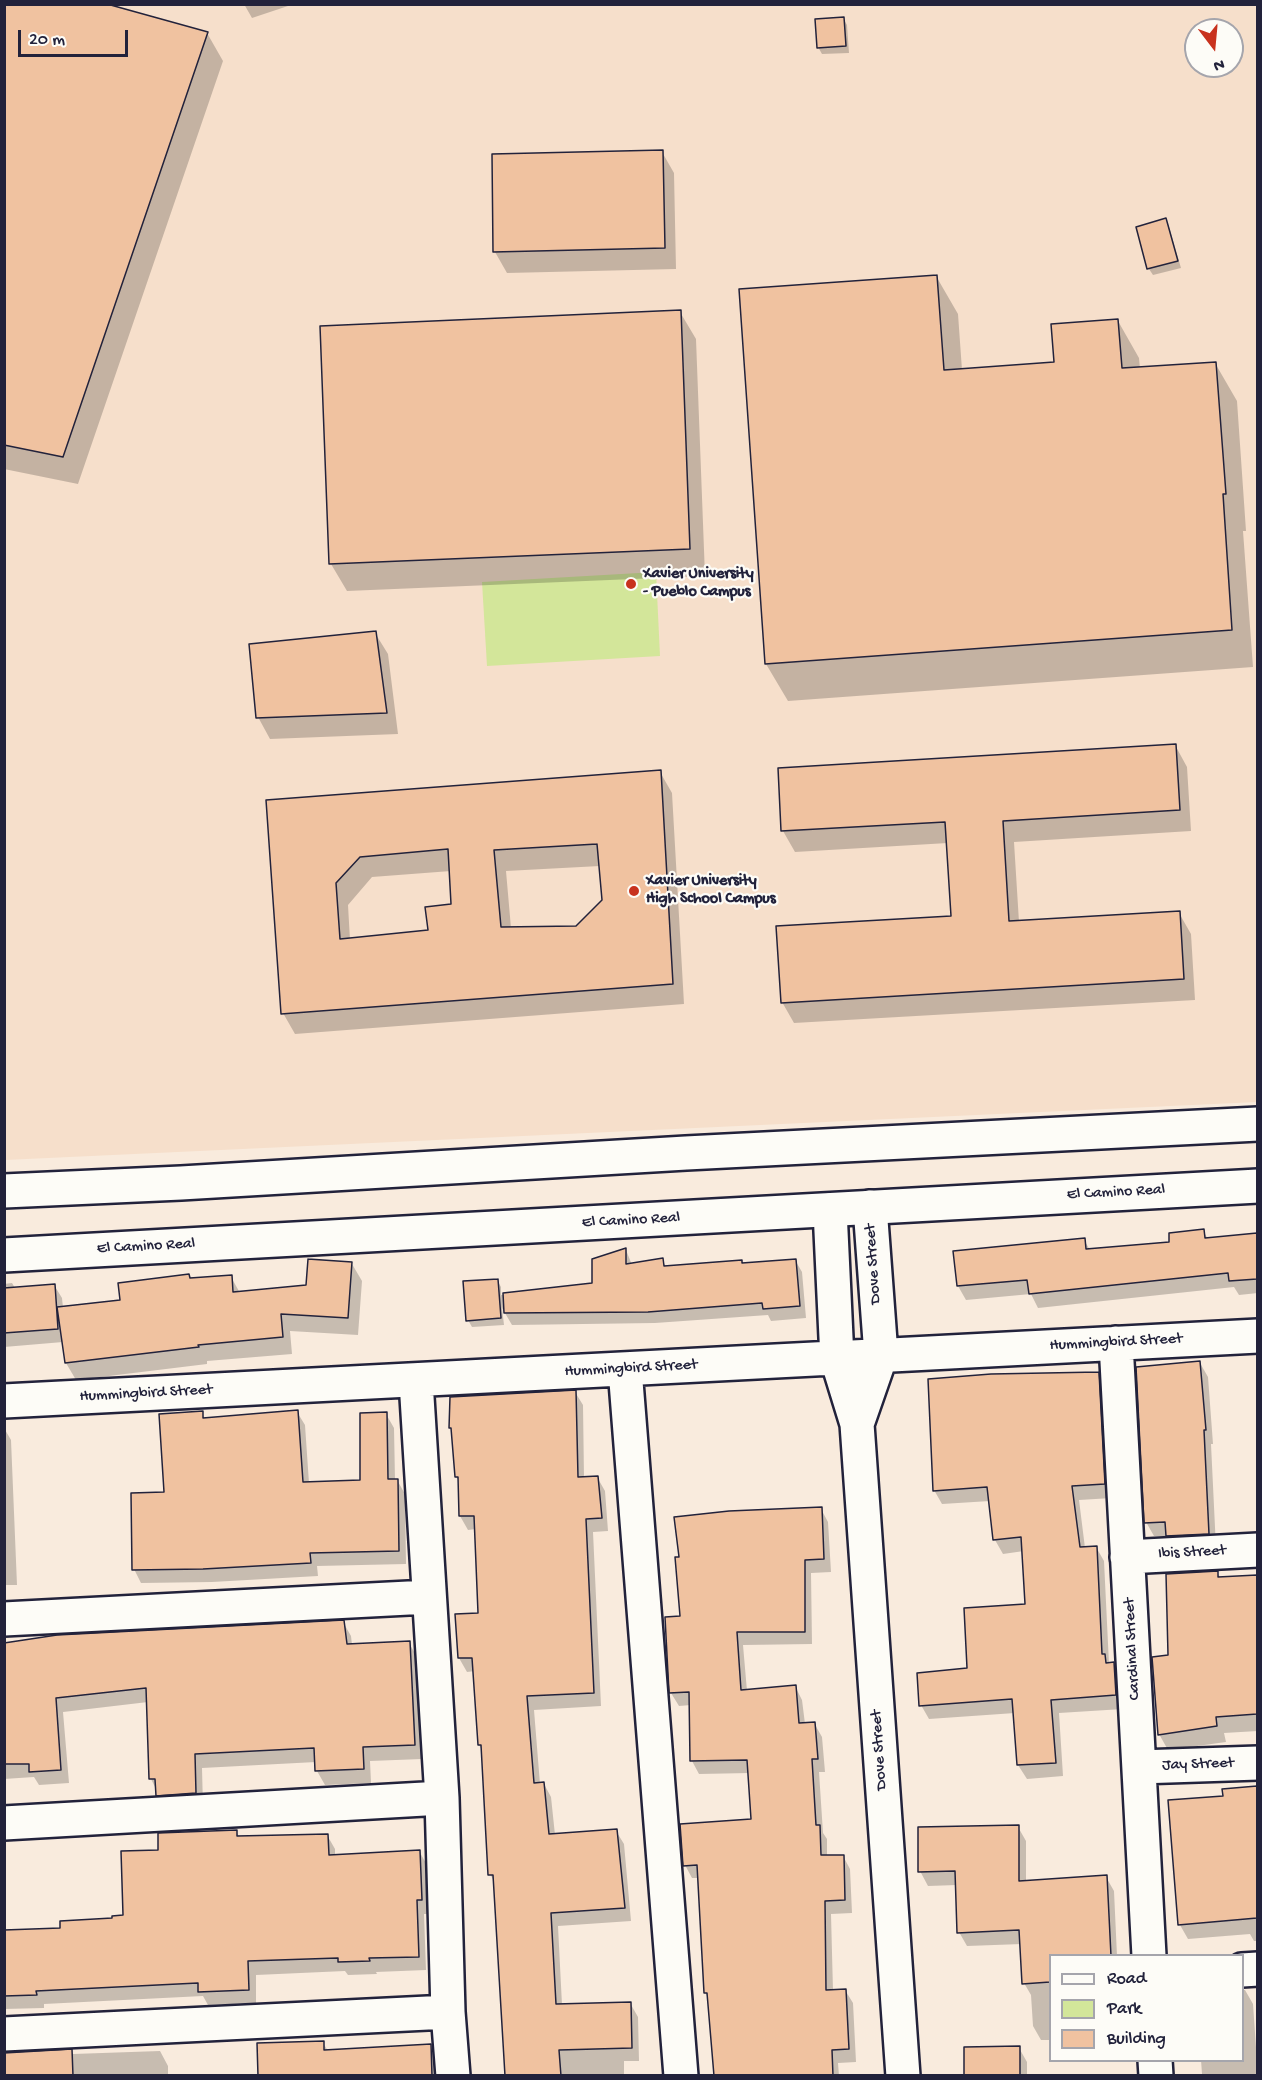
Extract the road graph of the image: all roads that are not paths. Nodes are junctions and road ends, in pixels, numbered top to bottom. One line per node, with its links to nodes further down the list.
1 (1257, 1124): 3 (street)
2 (1257, 1186): 4 (street, El Camino Real)
3 (4, 1191)
4 (870, 1207): 5 (street, El Camino Real); 9 (street, Dove Street)
5 (830, 1210): 6 (street, El Camino Real); 10 (street, Dove Street)
6 (4, 1255)
7 (1257, 1336): 8 (street, Hummingbird Street)
8 (1116, 1343): 9 (street, Hummingbird Street); 16 (street, Cardinal Street)
9 (881, 1355): 10 (street, Hummingbird Street); 14 (street, Dove Street)
10 (837, 1359): 11 (street, Hummingbird Street); 14 (street, Dove Street)
11 (625, 1369): 12 (street, Hummingbird Street); 27 (street)
12 (416, 1381): 13 (street, Hummingbird Street); 17 (street)
13 (4, 1401)
14 (857, 1424): 28 (street, Dove Street)
15 (1257, 1550): 16 (street, Ibis Street)
16 (1127, 1557): 20 (street, Cardinal Street)
17 (428, 1597): 18 (street); 21 (street)
18 (4, 1619)
19 (1257, 1763): 20 (street, Jay Street)
20 (1139, 1767): 23 (street, Cardinal Street)
21 (442, 1798): 22 (street); 24 (street)
22 (4, 1823)
23 (1149, 1954)
24 (448, 2012): 25 (street); 26 (street)
25 (4, 2034)
26 (453, 2076)
27 (681, 2076)
28 (903, 2076)

